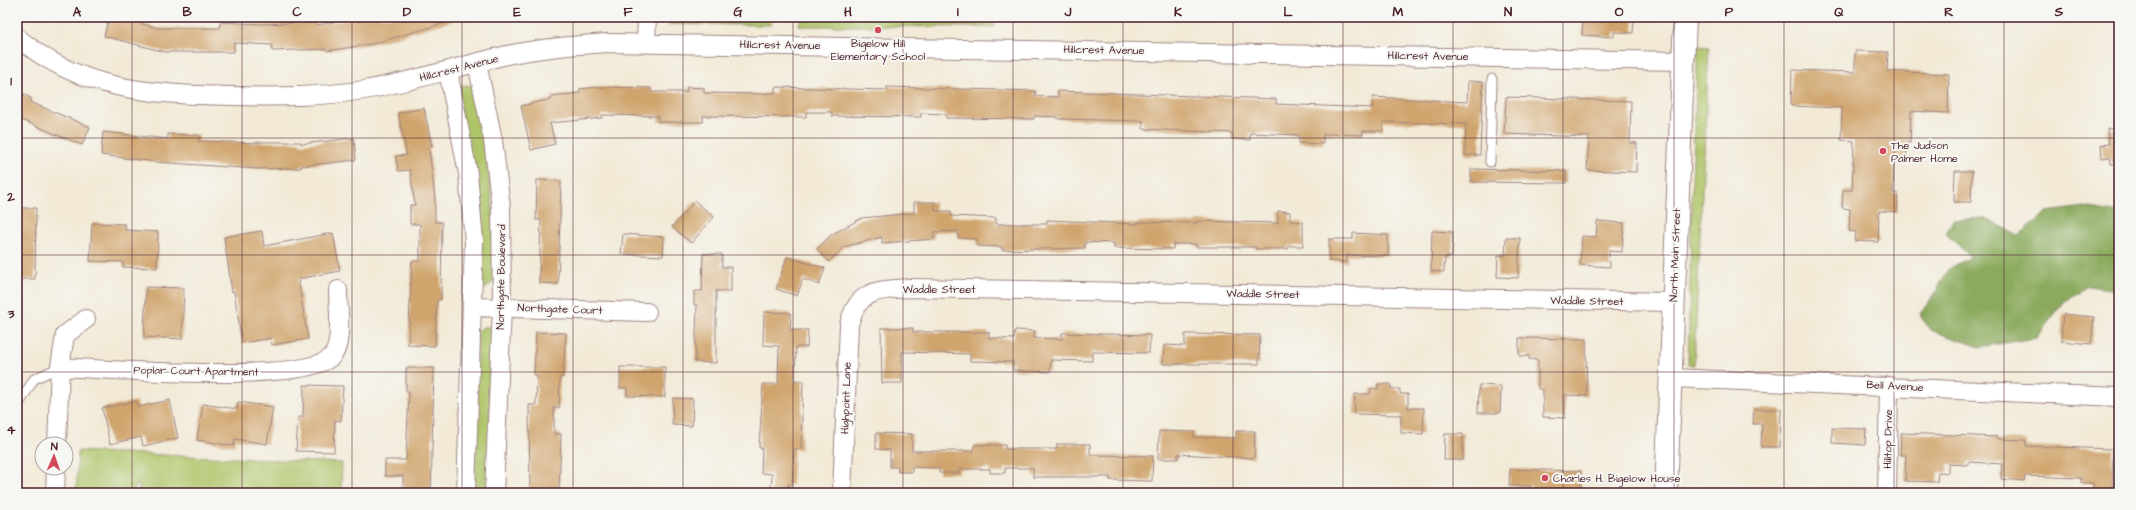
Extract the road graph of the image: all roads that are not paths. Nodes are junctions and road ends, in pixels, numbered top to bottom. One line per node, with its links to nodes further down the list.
1 (647, 17): 4 (street)
2 (1684, 17): 5 (main road, North Main Street)
3 (17, 37): 7 (street, Hillcrest Avenue)
4 (646, 43): 5 (street, Hillcrest Avenue); 6 (street, Hillcrest Avenue)
5 (1682, 61): 11 (main road, North Main Street)
6 (477, 63): 7 (street, Hillcrest Avenue); 14 (street, Northgate Boulevard)
7 (448, 71): 13 (street)
8 (1492, 79): 9 (lane)
9 (1490, 162)
10 (338, 290): 17 (street, Poplar Court Apartment)
11 (1673, 302): 12 (street, Waddle Street); 18 (main road, North Main Street)
12 (857, 304): 27 (street, Highpoint Lane)
13 (473, 307): 14 (street, Northgate Court); 25 (street)
14 (502, 308): 15 (street, Northgate Court); 26 (street, Northgate Boulevard)
15 (647, 312)
16 (86, 319): 17 (street)
17 (60, 367): 21 (lane); 22 (street)
18 (1670, 378): 19 (street, Bell Avenue); 28 (main road, North Main Street)
19 (1889, 386): 20 (street, Bell Avenue); 29 (street, Hilltop Drive)
20 (2119, 397)
21 (17, 407)
22 (57, 436)
23 (56, 476): 24 (street)
24 (55, 493)
25 (466, 493)
26 (494, 493)
27 (842, 493)
28 (1666, 493)
29 (1887, 493)

